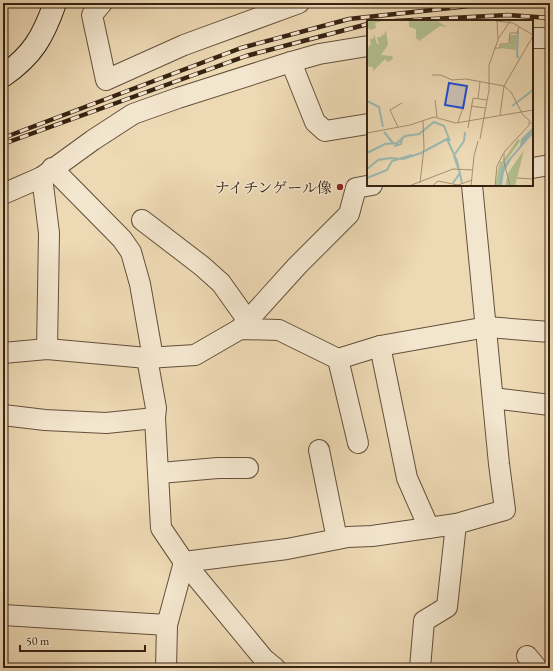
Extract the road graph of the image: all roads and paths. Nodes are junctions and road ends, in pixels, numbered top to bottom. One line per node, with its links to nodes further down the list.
1 (55, 3): 8 (street)
2 (102, 3): 3 (street)
3 (299, 3)
4 (533, 38): 5 (street)
5 (550, 38)
6 (367, 46): 7 (street)
7 (291, 62): 9 (street); 12 (street)
8 (3, 76)
9 (367, 124)
10 (550, 165): 11 (street)
11 (533, 168)
12 (47, 172): 15 (street); 21 (street); 23 (street)
13 (367, 186): 17 (street)
14 (472, 186): 18 (street)
15 (3, 194)
16 (142, 220): 17 (street)
17 (244, 325): 23 (street); 24 (street)
18 (487, 327): 19 (street); 20 (street); 25 (street)
19 (550, 332)
20 (380, 346): 24 (street); 34 (street)
21 (47, 349): 22 (street); 23 (street)
22 (3, 353)
23 (150, 358): 28 (street)
24 (338, 360): 29 (street)
25 (493, 398): 26 (street); 33 (street)
26 (550, 405)
27 (3, 415): 28 (street)
28 (155, 418): 32 (street)
29 (358, 443)
30 (319, 450): 35 (street)
31 (248, 468): 32 (street)
32 (160, 473): 36 (street)
33 (456, 524): 34 (street); 41 (street)
34 (429, 528): 35 (street)
35 (337, 539): 36 (street)
36 (184, 562): 38 (street); 40 (street)
37 (3, 615): 38 (street)
38 (167, 625): 39 (street)
39 (166, 668)
40 (275, 668)
41 (420, 668)

